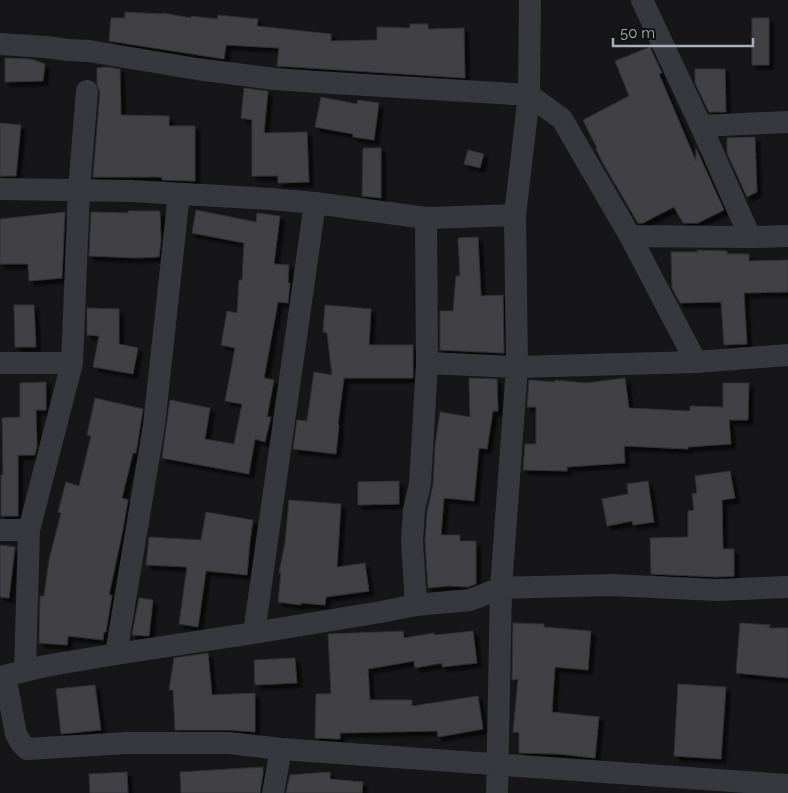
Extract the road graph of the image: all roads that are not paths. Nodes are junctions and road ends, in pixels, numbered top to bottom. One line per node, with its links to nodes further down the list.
1 (530, 0): 5 (street)
2 (642, 0): 7 (street)
3 (0, 44): 5 (street)
4 (86, 91): 9 (street)
5 (529, 95): 12 (street); 14 (street)
6 (788, 122): 7 (street)
7 (701, 126): 16 (street)
8 (0, 189): 9 (street)
9 (79, 190): 10 (street); 20 (street)
10 (179, 194): 11 (street); 29 (street)
11 (315, 203): 13 (street); 28 (street)
12 (515, 214): 13 (street); 22 (street)
13 (426, 218): 21 (street)
14 (630, 236): 16 (street); 18 (street)
15 (788, 236): 16 (street)
16 (750, 237)
17 (788, 355): 18 (street)
18 (696, 362): 22 (street)
19 (0, 363): 20 (street)
20 (72, 363): 24 (street)
21 (427, 363): 22 (street); 27 (street)
22 (517, 367): 26 (street)
23 (0, 530): 24 (street)
24 (30, 530): 30 (street)
25 (788, 587): 26 (street)
26 (501, 588): 27 (street); 32 (street)
27 (416, 606): 28 (street)
28 (254, 633): 29 (street)
29 (116, 654): 30 (street)
30 (10, 675): 31 (street)
31 (281, 749): 32 (street); 34 (street)
32 (497, 764): 33 (street); 35 (street)
33 (788, 785)
34 (273, 793)
35 (497, 793)

